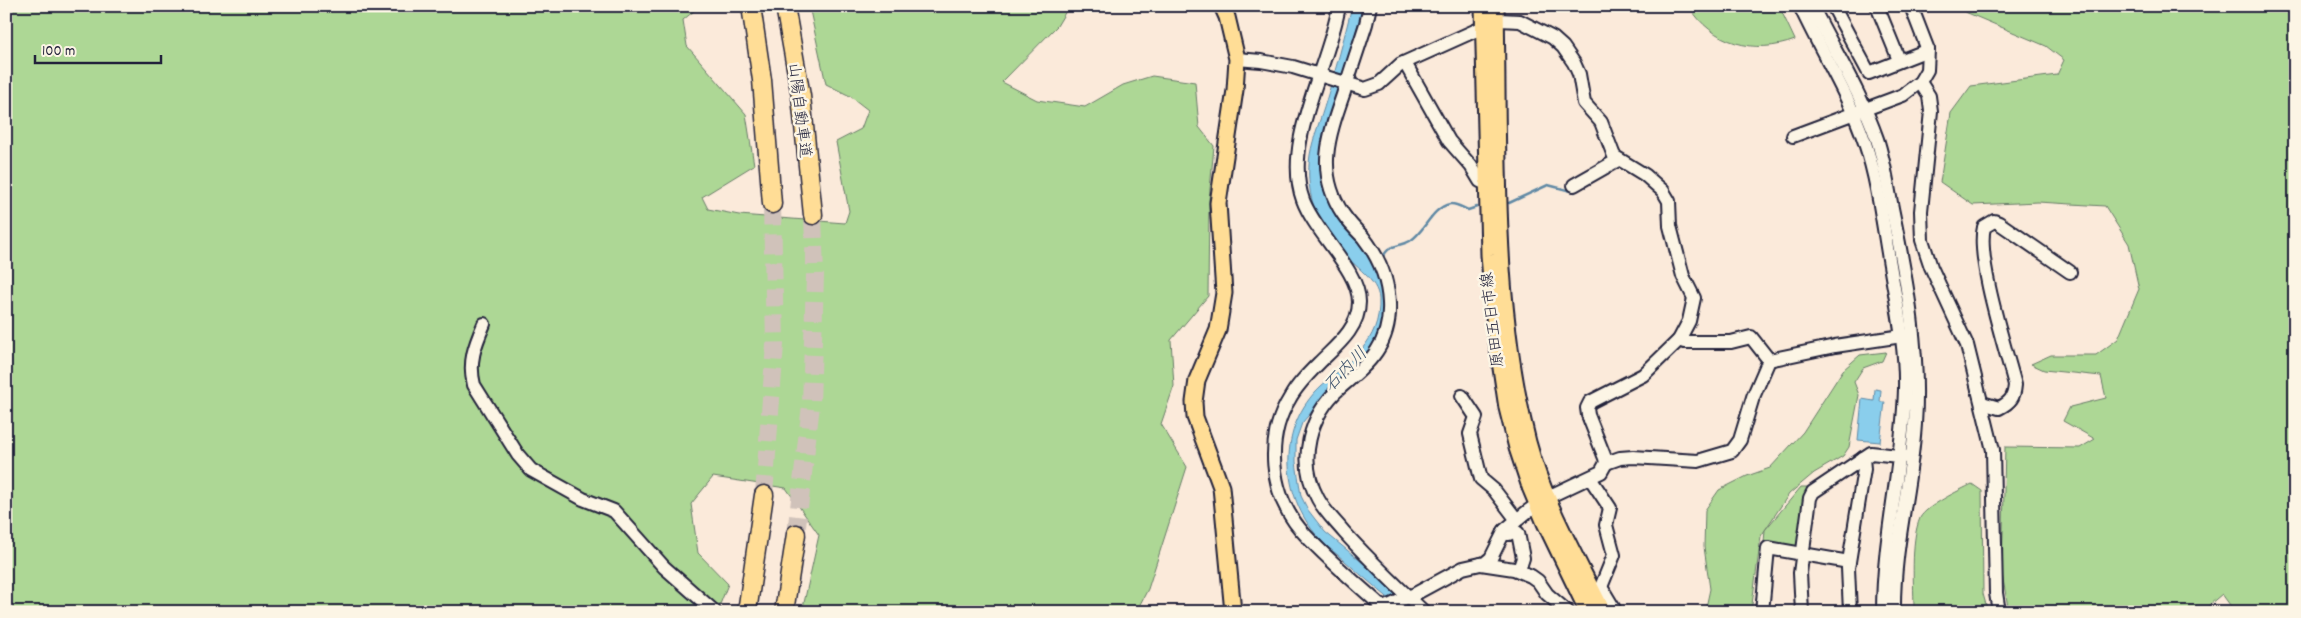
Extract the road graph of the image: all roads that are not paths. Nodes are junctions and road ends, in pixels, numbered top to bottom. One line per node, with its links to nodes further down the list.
1 (751, 6): 25 (highway)
2 (785, 6): 26 (highway, 山陽自動車道)
3 (1222, 6): 14 (main road)
4 (1339, 6): 17 (street)
5 (1370, 6): 19 (street)
6 (1483, 6): 12 (main road, 原田五日市線)
7 (1800, 6): 20 (street)
8 (1812, 6): 20 (street)
9 (1833, 6): 15 (street)
10 (1877, 6): 15 (street)
11 (1911, 6): 13 (street)
12 (1492, 18): 16 (street); 22 (street); 23 (main road, 原田五日市線); 39 (main road, 原田五日市線)
13 (1928, 50): 15 (street); 18 (street)
14 (1237, 59): 17 (street); 53 (main road)
15 (1899, 60)
16 (1405, 63): 19 (street); 23 (street)
17 (1321, 76): 19 (street); 49 (street)
18 (1920, 82): 20 (street); 33 (street)
19 (1345, 83): 48 (street)
20 (1858, 111): 21 (street); 29 (street); 34 (street)
21 (1793, 136)
22 (1618, 160): 24 (street); 30 (street)
23 (1489, 185): 39 (main road, 原田五日市線)
24 (1574, 185)
25 (772, 204)
26 (813, 215)
27 (2070, 272): 33 (street)
28 (484, 324): 50 (street)
29 (1902, 336): 31 (street); 34 (street)
30 (1679, 340): 31 (street); 36 (street)
31 (1769, 360): 36 (street)
32 (1462, 396): 40 (street)
33 (1982, 403): 64 (street)
34 (1905, 457): 35 (street); 62 (street); 63 (street)
35 (1862, 458): 43 (street); 44 (street)
36 (1606, 463): 37 (street)
37 (1590, 478): 39 (street); 47 (street)
38 (764, 495): 51 (highway)
39 (1542, 501): 40 (street); 47 (main road, 原田五日市線); 56 (main road, 原田五日市線)
40 (1517, 520): 41 (street)
41 (1504, 531): 45 (street); 46 (street)
42 (796, 534): 52 (highway)
43 (1802, 554): 44 (street); 59 (street); 60 (street)
44 (1849, 562): 61 (street)
45 (1481, 564): 46 (street); 48 (street)
46 (1519, 570): 55 (street)
47 (1597, 590): 57 (main road, 原田五日市線); 58 (street)
48 (1407, 598): 49 (street); 54 (street)
49 (1383, 610)
50 (715, 612)
51 (747, 612)
52 (784, 612)
53 (1233, 612)
54 (1424, 612)
55 (1568, 612)
56 (1588, 612)
57 (1603, 612)
58 (1616, 612)
59 (1762, 612)
60 (1802, 612)
61 (1850, 612)
62 (1883, 612)
63 (1894, 612)
64 (2000, 612)

